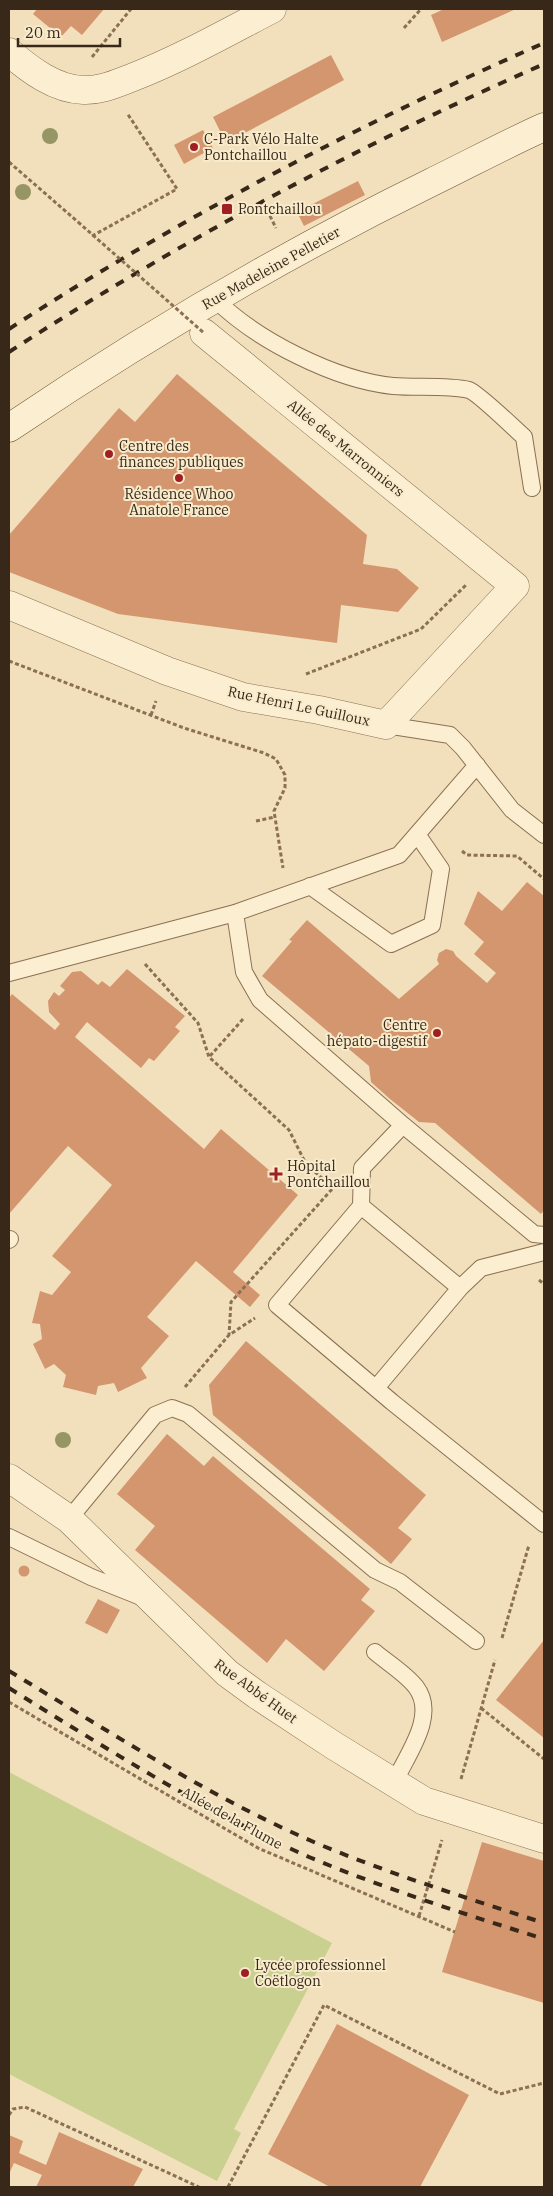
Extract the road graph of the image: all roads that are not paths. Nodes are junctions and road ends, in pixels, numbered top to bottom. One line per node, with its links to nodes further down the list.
1 (272, 9): 2 (street)
2 (9, 52)
3 (544, 127): 4 (street, Rue Madeleine Pelletier)
4 (215, 299): 6 (street, Rue Madeleine Pelletier); 7 (lane)
5 (204, 333): 8 (street, Allée des Marronniers)
6 (9, 428)
7 (532, 488)
8 (515, 586): 10 (street, Rue Henri Le Guilloux)
9 (9, 605): 10 (street, Rue Henri Le Guilloux)
10 (386, 725): 11 (lane)
11 (477, 765): 12 (lane); 13 (lane)
12 (417, 834): 14 (lane); 14 (lane)
13 (544, 835)
14 (310, 886): 15 (lane)
15 (235, 913): 16 (lane); 17 (lane)
16 (9, 973)
17 (403, 1125): 18 (lane); 19 (lane)
18 (361, 1206): 21 (lane); 22 (lane)
19 (544, 1235)
20 (544, 1252): 21 (lane)
21 (460, 1288): 22 (lane)
22 (376, 1388): 25 (lane)
23 (9, 1478): 24 (street, Rue Abbé Huet)
24 (69, 1519): 27 (street, Rue Abbé Huet); 28 (lane)
25 (540, 1521)
26 (9, 1537): 27 (lane)
27 (153, 1602): 30 (street, Rue Abbé Huet)
28 (476, 1641)
29 (375, 1652): 30 (lane)
30 (394, 1783): 31 (street, Rue Abbé Huet)
31 (544, 1839)

